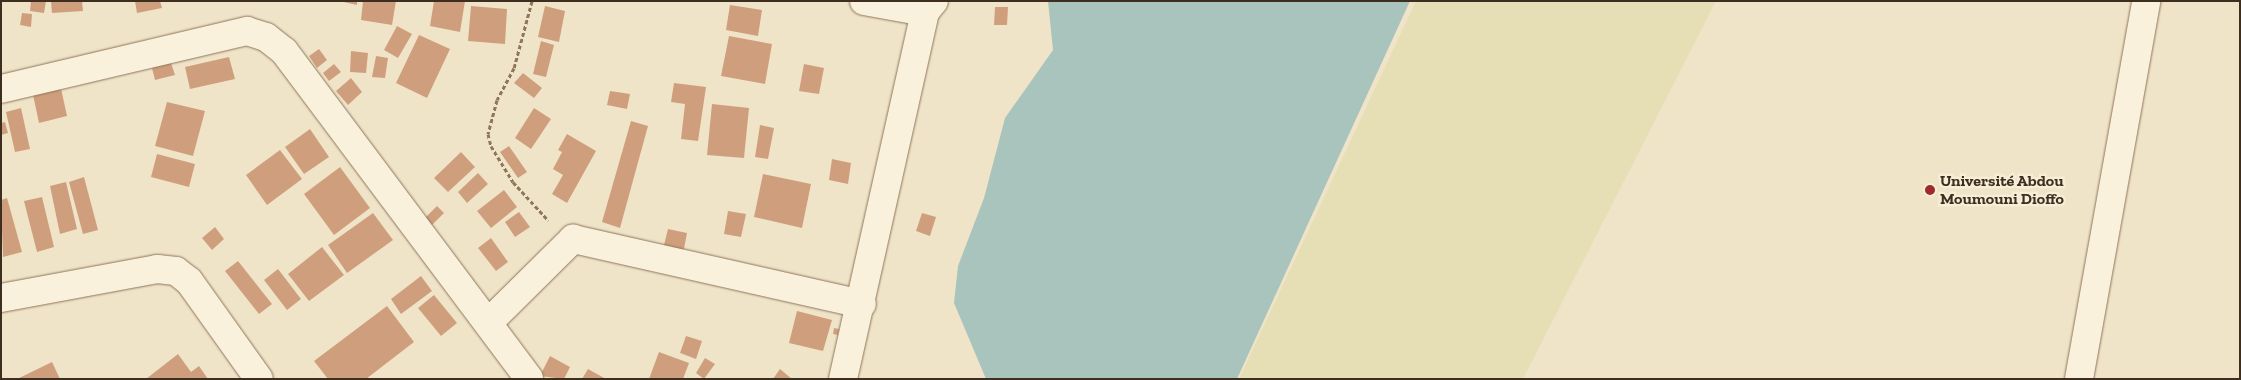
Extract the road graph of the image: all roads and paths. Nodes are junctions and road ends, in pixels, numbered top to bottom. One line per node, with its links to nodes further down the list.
1 (532, 1): 6 (path)
2 (864, 1): 4 (street)
3 (2146, 1): 13 (street)
4 (929, 6): 8 (street)
5 (1, 89): 9 (street)
6 (572, 239): 8 (street); 9 (street)
7 (1, 298): 10 (street)
8 (862, 304): 12 (street)
9 (488, 323): 11 (street)
10 (259, 379)
11 (529, 379)
12 (843, 379)
13 (2079, 379)

